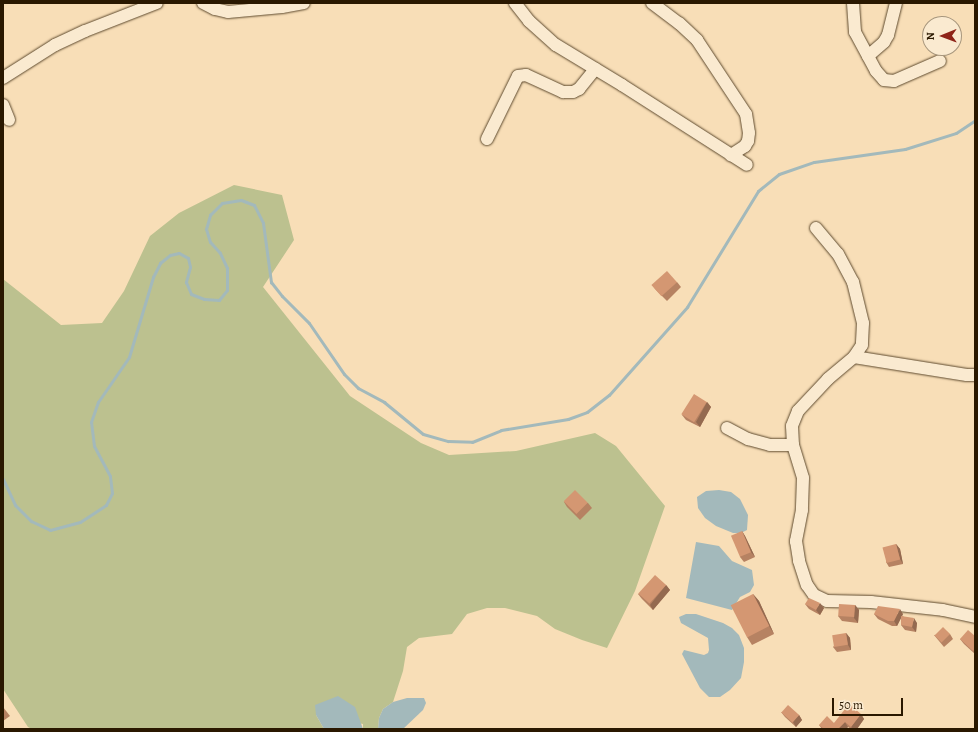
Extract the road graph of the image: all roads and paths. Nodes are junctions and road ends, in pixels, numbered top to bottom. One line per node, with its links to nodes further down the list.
1 (157, 3): 11 (street)
2 (203, 3): 3 (street)
3 (304, 3)
4 (515, 3): 10 (street)
5 (652, 3): 15 (street)
6 (853, 3): 8 (street)
7 (896, 3): 8 (street)
8 (868, 56): 9 (street)
9 (940, 61)
10 (595, 69): 14 (street); 15 (street)
11 (3, 78)
12 (3, 105): 13 (street)
13 (9, 120)
14 (488, 139)
15 (731, 155): 16 (street)
16 (747, 165)
17 (816, 228): 18 (street)
18 (854, 357): 19 (street); 21 (street)
19 (975, 375)
20 (727, 428): 21 (street)
21 (793, 444): 22 (street)
22 (975, 616)

